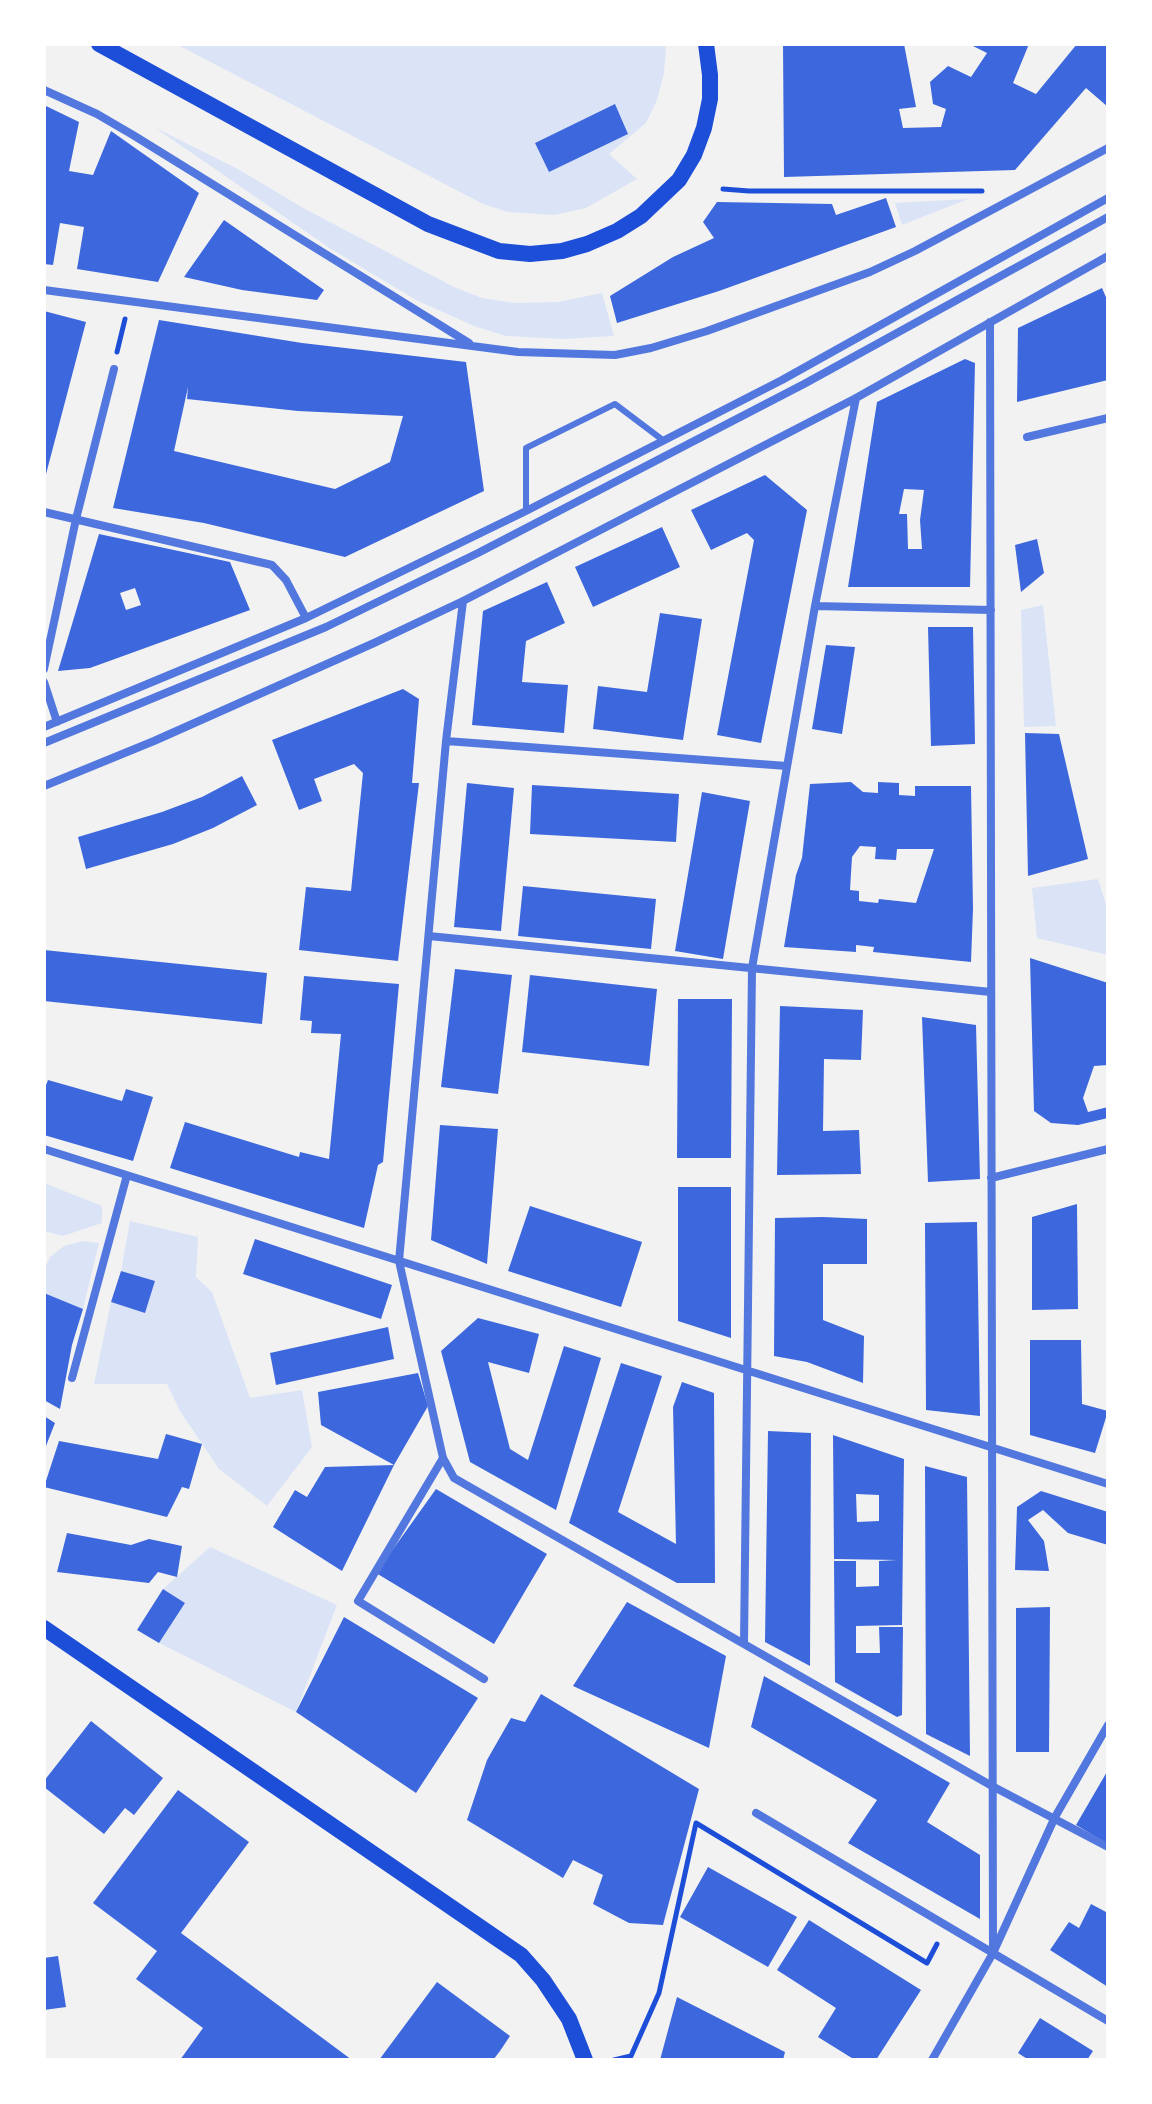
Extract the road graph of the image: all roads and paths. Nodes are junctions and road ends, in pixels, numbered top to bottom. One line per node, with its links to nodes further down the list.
1 (99, 44): 2 (main road)
2 (706, 44)
3 (44, 90): 13 (street)
4 (1108, 148): 6 (street)
5 (723, 189): 6 (path)
6 (1027, 191): 13 (street)
7 (1108, 198): 18 (street)
8 (1108, 217): 31 (street)
9 (1108, 256): 12 (street)
10 (44, 290): 11 (street)
11 (128, 303): 13 (street); 14 (path)
12 (990, 322): 15 (street); 24 (street)
13 (472, 345)
14 (114, 369): 21 (street)
15 (856, 398): 22 (street); 23 (street)
16 (1108, 418): 17 (street)
17 (1027, 437)
18 (664, 441): 19 (street); 19 (lane)
19 (526, 511): 25 (street)
20 (44, 512): 21 (street)
21 (76, 519): 25 (street); 26 (street)
22 (463, 601): 30 (street); 33 (street)
23 (815, 606): 24 (street); 32 (street)
24 (991, 610): 36 (street)
25 (306, 618): 28 (street)
26 (44, 669)
27 (44, 682): 28 (street)
28 (57, 722): 29 (street)
29 (44, 725)
30 (446, 741): 32 (street); 34 (street)
31 (44, 743)
32 (787, 766): 35 (street)
33 (44, 786)
34 (429, 936): 35 (street); 41 (street)
35 (752, 968): 36 (street); 42 (street)
36 (991, 992): 40 (street)
37 (44, 1149): 39 (street)
38 (1108, 1149): 40 (street)
39 (127, 1175): 41 (street); 43 (street)
40 (991, 1178): 44 (street)
41 (399, 1261): 42 (street); 45 (street)
42 (746, 1370): 44 (street); 48 (street)
43 (72, 1378)
44 (991, 1447): 46 (street); 51 (street)
45 (443, 1458): 48 (street); 49 (street)
46 (1108, 1484)
47 (44, 1628): 58 (main road)
48 (744, 1642): 51 (street)
49 (484, 1679)
50 (1108, 1725): 53 (street)
51 (992, 1786): 53 (street); 56 (street)
52 (756, 1813): 55 (street)
53 (1055, 1817): 54 (street); 56 (street)
54 (1108, 1847)
55 (948, 1926): 56 (street); 59 (path)
56 (993, 1953): 57 (street); 60 (street)
57 (1108, 2021)
58 (585, 2060)
59 (614, 2060)
60 (932, 2060)

